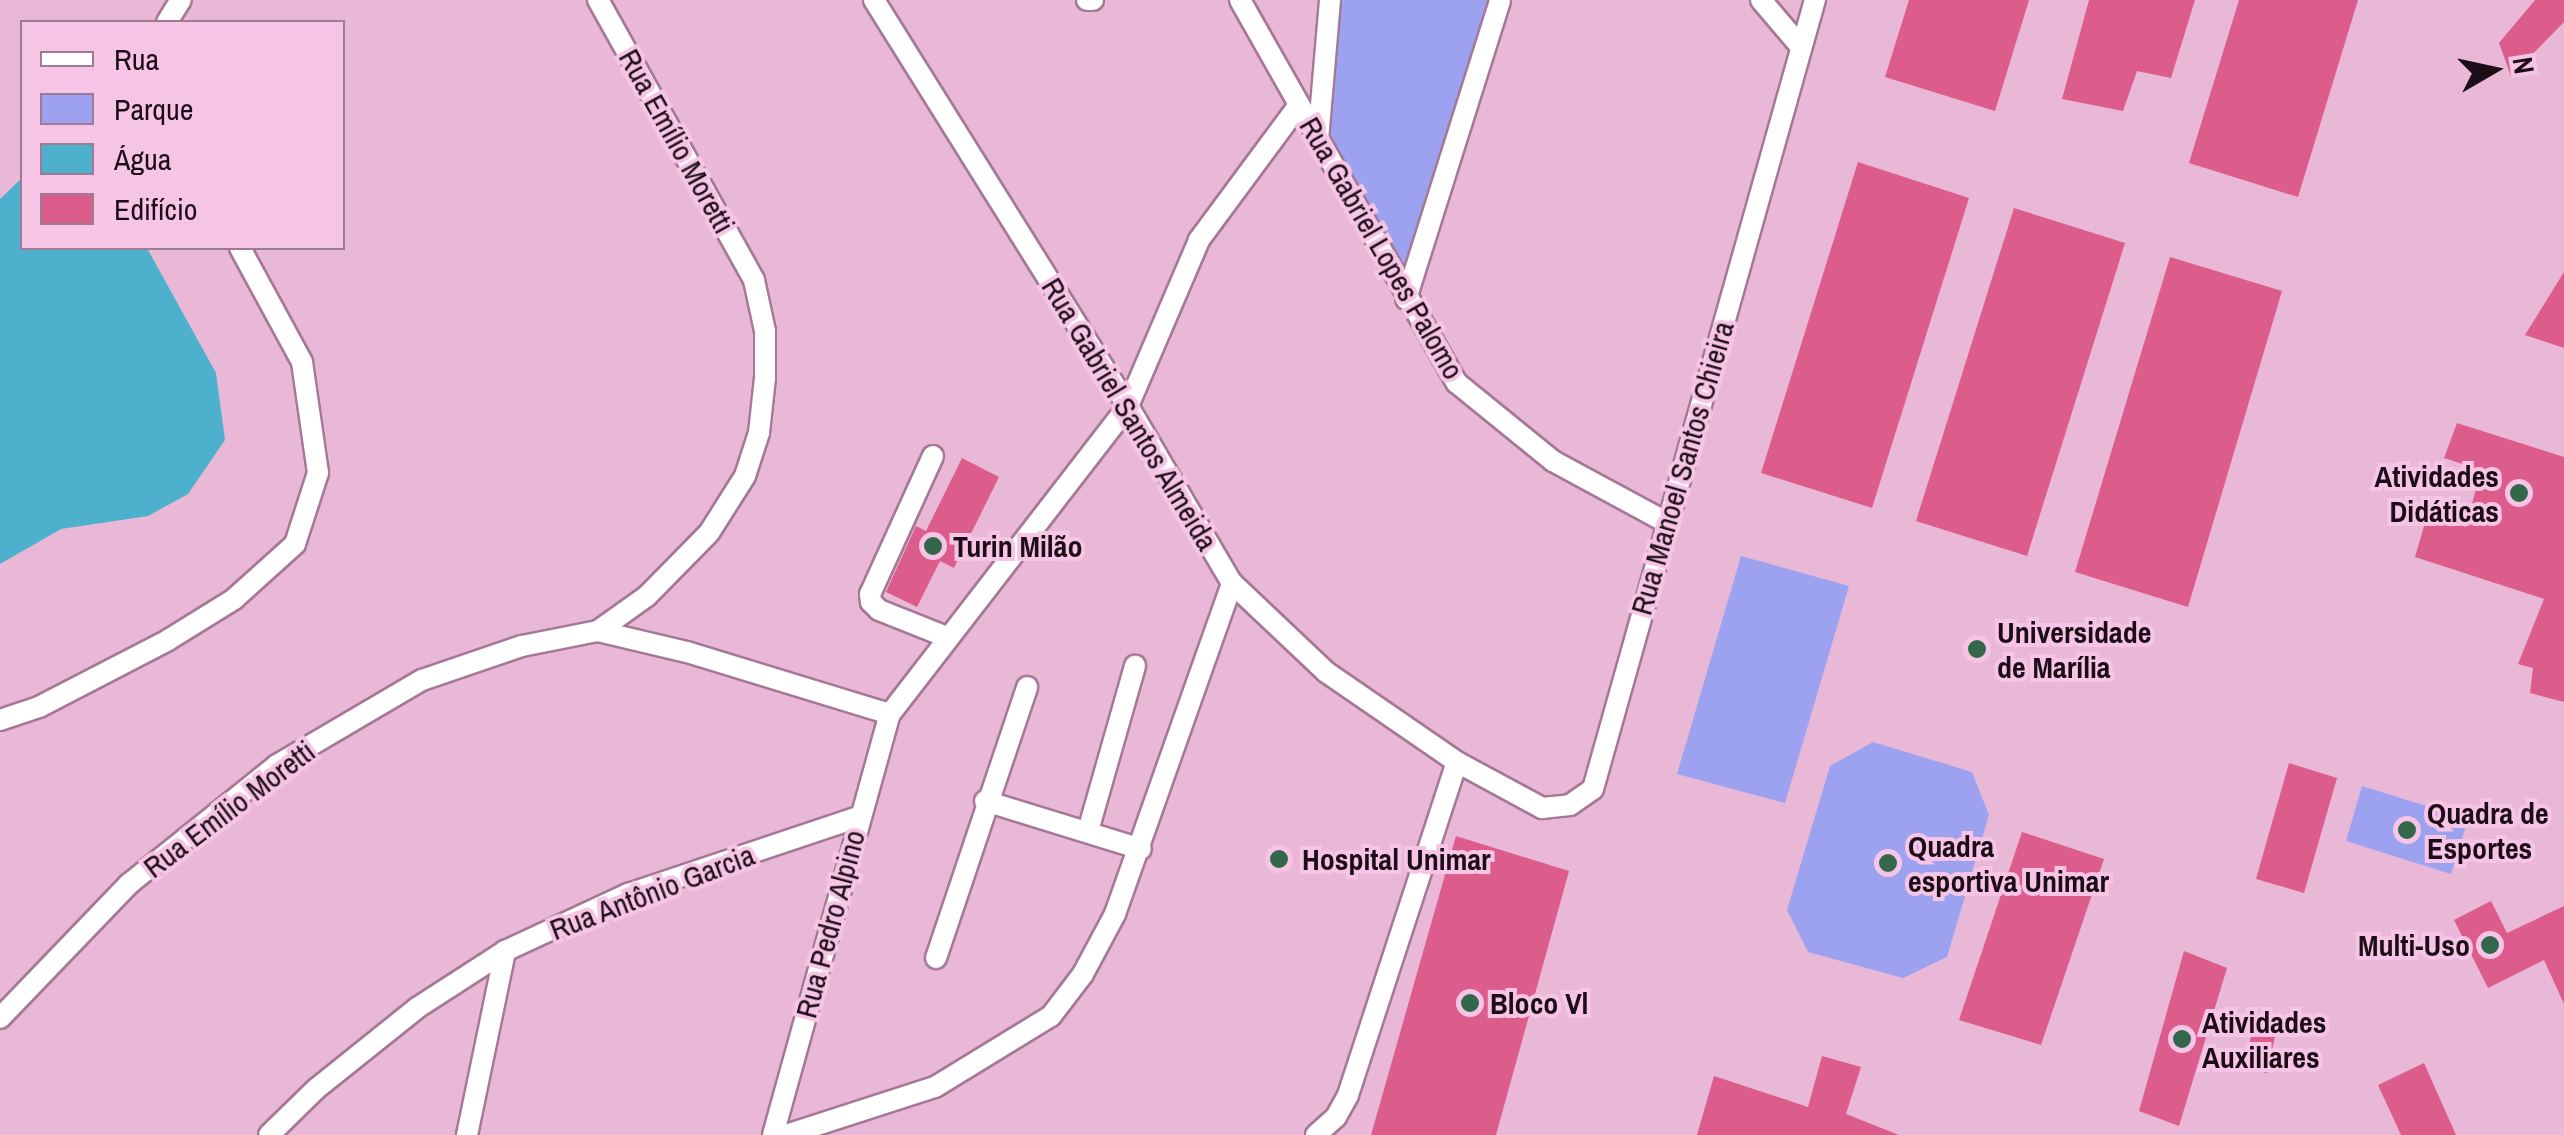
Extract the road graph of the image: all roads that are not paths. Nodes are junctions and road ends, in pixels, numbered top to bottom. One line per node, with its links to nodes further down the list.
1 (598, 0): 17 (street, Rua Emílio Moretti)
2 (874, 0): 13 (street, Rua Gabriel Santos Almeida)
3 (1240, 0): 9 (street, Rua Gabriel Lopes Palomo)
4 (1330, 0): 10 (street)
5 (1500, 0): 12 (street)
6 (1762, 0): 8 (street)
7 (1816, 0): 8 (street, Rua Manoel Santos Chieira)
8 (1801, 47): 15 (street, Rua Manoel Santos Chieira)
9 (1299, 105): 10 (street, Rua Gabriel Lopes Palomo); 13 (street, Rua Pedro Alpino)
10 (1318, 140): 12 (street, Rua Gabriel Lopes Palomo)
11 (241, 250): 22 (street)
12 (1406, 299): 15 (street, Rua Gabriel Lopes Palomo)
13 (1128, 406): 16 (street, Rua Gabriel Santos Almeida); 18 (street, Rua Pedro Alpino)
14 (933, 456): 18 (street)
15 (1666, 522): 23 (street, Rua Manoel Santos Chieira)
16 (1232, 583): 23 (street, Rua Gabriel Santos Almeida); 27 (street)
17 (598, 632): 21 (street); 30 (street, Rua Emílio Moretti)
18 (947, 637): 21 (street, Rua Pedro Alpino)
19 (1135, 666): 26 (street)
20 (1027, 687): 24 (street)
21 (890, 714): 25 (street, Rua Pedro Alpino)
22 (0, 720)
23 (1457, 762): 35 (street)
24 (985, 802): 26 (street); 29 (street)
25 (858, 817): 28 (street, Rua Antônio Garcia); 33 (street, Rua Pedro Alpino)
26 (1088, 830): 27 (street)
27 (1142, 848): 34 (street)
28 (504, 951): 31 (street, Rua Antônio Garcia); 32 (street)
29 (936, 958)
30 (0, 1018)
31 (269, 1135)
32 (467, 1135)
33 (773, 1135)
34 (786, 1135)
35 (1316, 1135)

